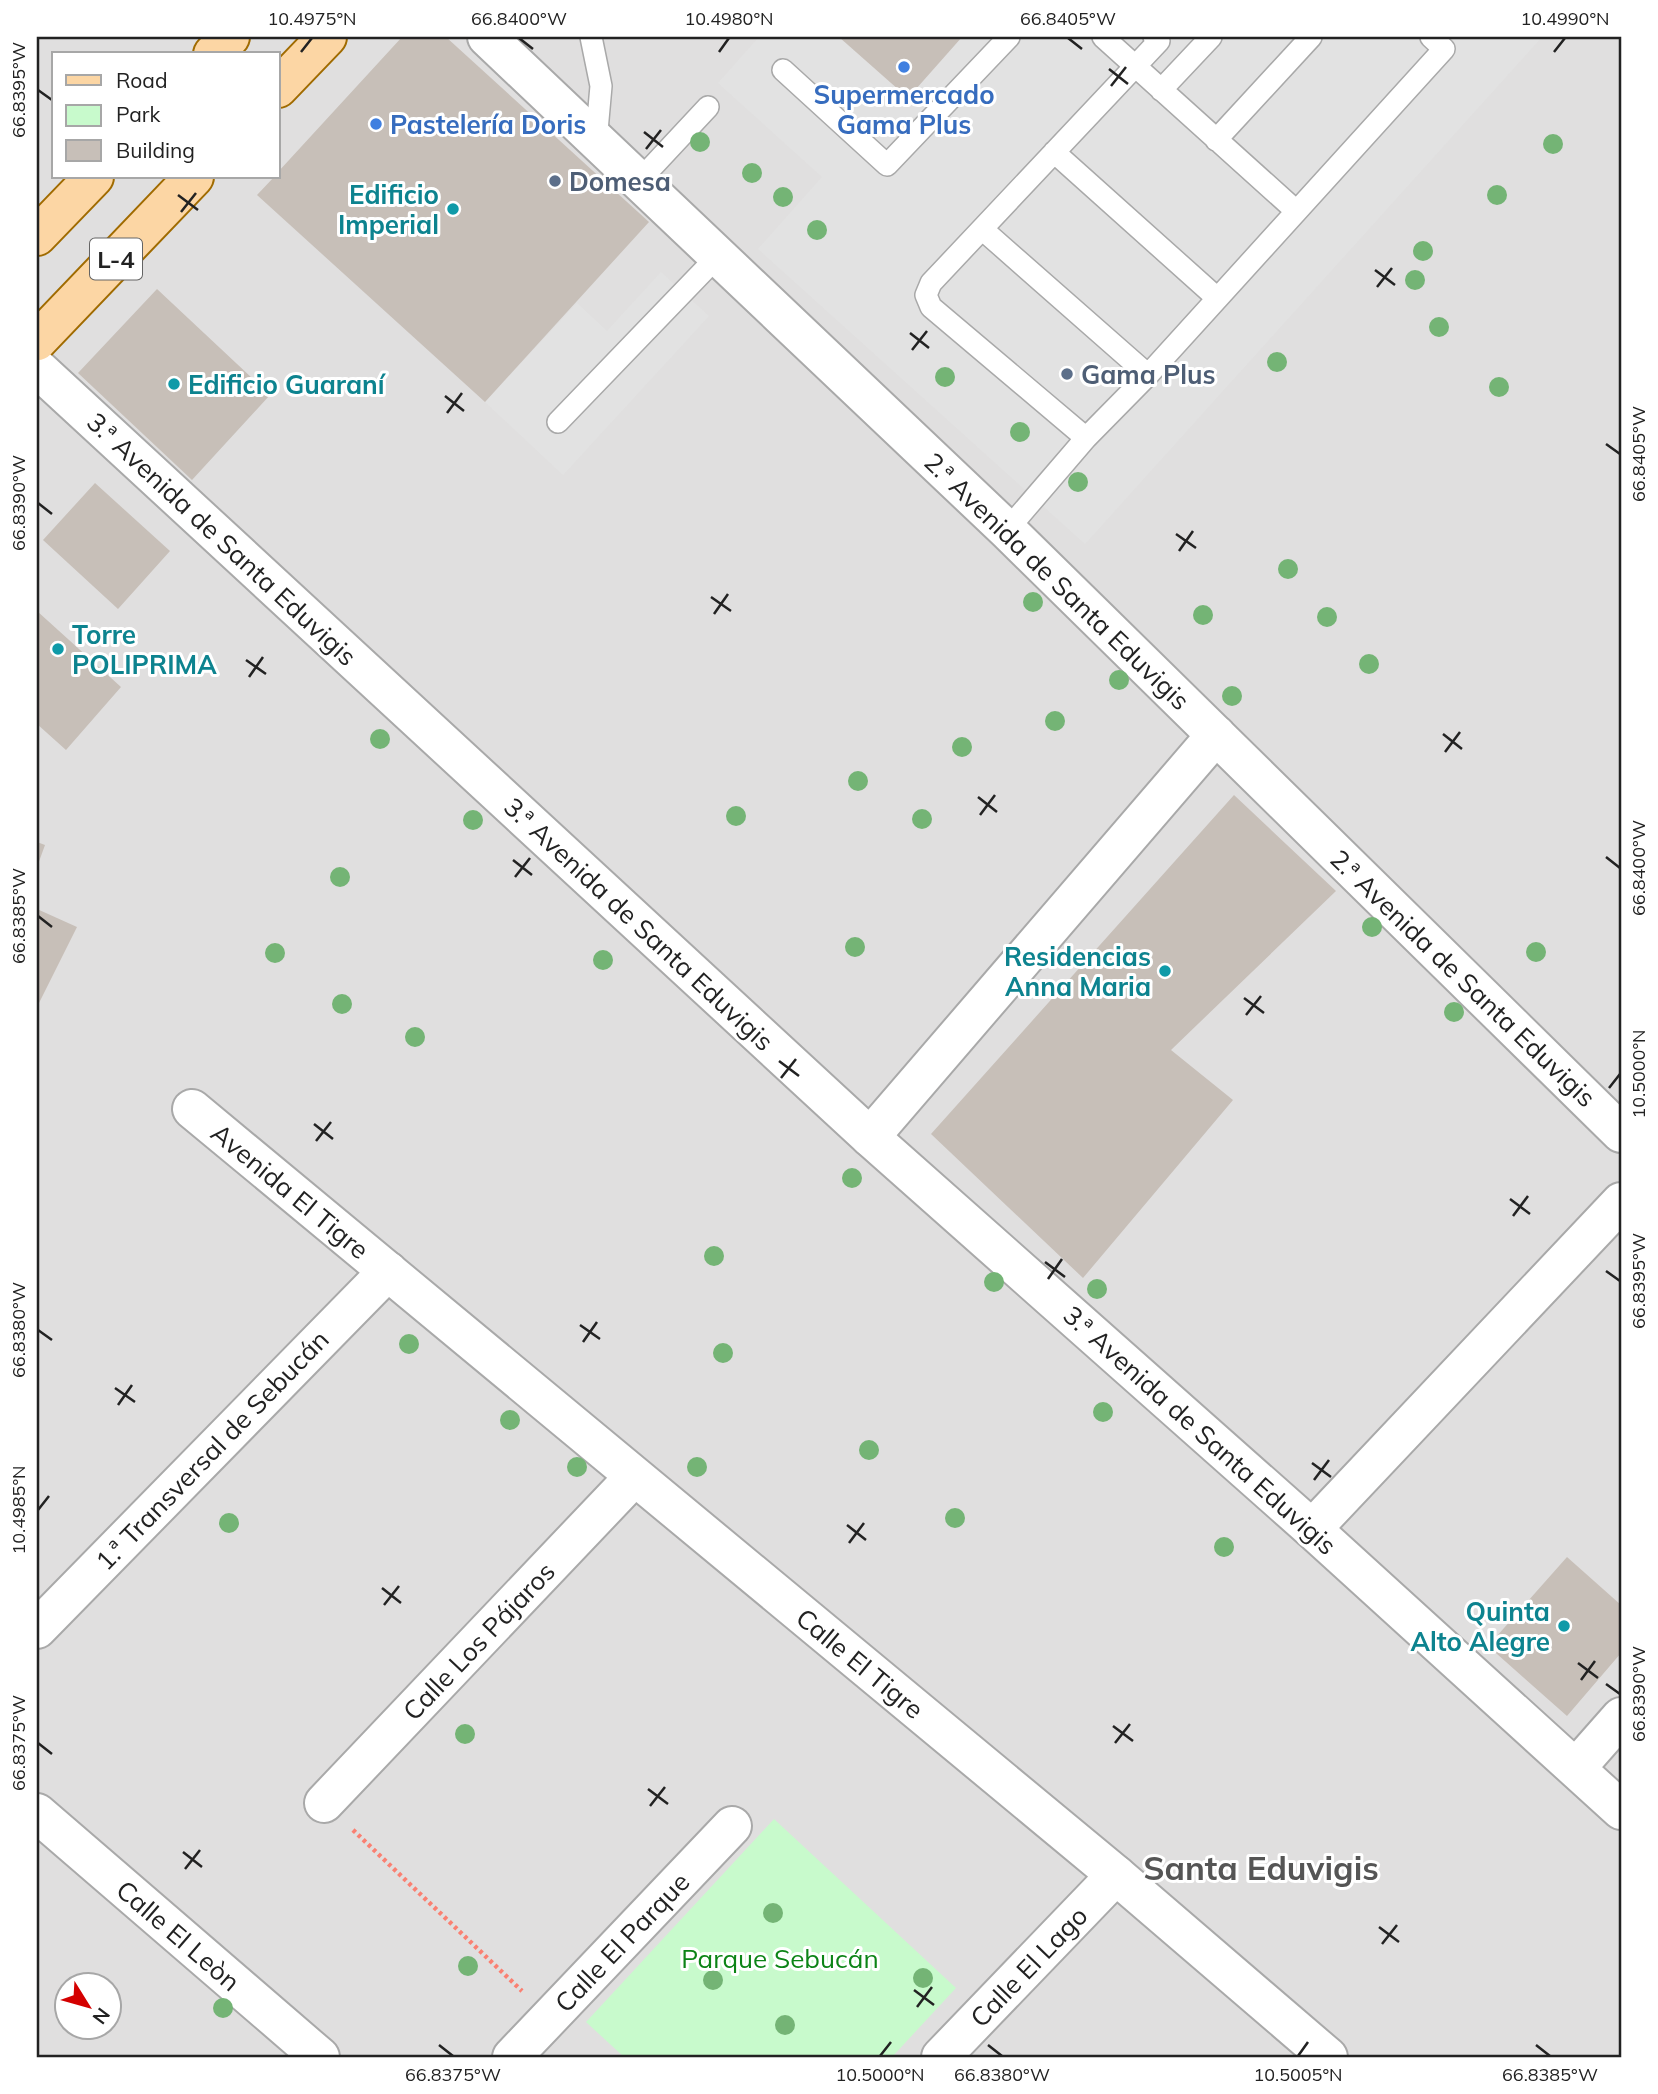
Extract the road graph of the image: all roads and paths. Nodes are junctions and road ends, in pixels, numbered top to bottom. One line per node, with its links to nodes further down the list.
1 (230, 37): 11 (main road)
2 (327, 37): 14 (main road)
3 (487, 37): 18 (street, 2.ª Avenida de Santa Eduvigis)
4 (591, 37): 18 (lane)
5 (1009, 37): 13 (lane)
6 (1103, 37): 12 (lane)
7 (1154, 37): 12 (lane)
8 (1211, 37): 15 (lane)
9 (1311, 37): 17 (lane)
10 (1443, 41): 23 (lane)
11 (215, 52)
12 (1134, 67): 15 (lane); 19 (lane)
13 (783, 70)
14 (280, 86)
15 (1161, 90): 17 (lane)
16 (708, 107): 22 (lane)
17 (1216, 140): 23 (lane)
18 (596, 142): 22 (street, 2.ª Avenida de Santa Eduvigis)
19 (1054, 152): 24 (lane); 27 (lane)
20 (93, 178): 25 (main road)
21 (193, 178): 28 (main road, L-4)
22 (638, 182): 26 (street, 2.ª Avenida de Santa Eduvigis)
23 (1295, 210): 27 (lane)
24 (982, 229): 30 (lane); 32 (lane)
25 (37, 236)
26 (717, 257): 31 (lane); 33 (street, 2.ª Avenida de Santa Eduvigis)
27 (1217, 298): 30 (lane)
28 (37, 341)
29 (37, 368): 37 (street, 3.ª Avenida de Santa Eduvigis)
30 (1148, 375): 32 (lane)
31 (558, 422)
32 (1086, 438): 33 (lane)
33 (1007, 530): 34 (street, 2.ª Avenida de Santa Eduvigis)
34 (1216, 735): 36 (street, 2.ª Avenida de Santa Eduvigis); 37 (street)
35 (192, 1109): 39 (street, Avenida El Tigre)
36 (1621, 1133)
37 (870, 1137): 41 (street, 3.ª Avenida de Santa Eduvigis)
38 (1621, 1202): 41 (street)
39 (388, 1271): 40 (street, Calle El Tigre); 42 (street, 1.ª Transversal de Sebucán)
40 (634, 1477): 45 (street, Calle Los Pájaros); 49 (street, Calle El Tigre)
41 (1312, 1529): 44 (street, 3.ª Avenida de Santa Eduvigis)
42 (37, 1629)
43 (1621, 1717): 44 (street)
44 (1577, 1768): 46 (street, 3.ª Avenida de Santa Eduvigis)
45 (324, 1803): 50 (path)
46 (1621, 1810)
47 (37, 1813): 51 (street, Calle El Leòn)
48 (732, 1826): 50 (street, Calle El Parque)
49 (1116, 1875): 53 (street, Calle El Lago); 54 (street, Calle El Tigre)
50 (549, 2017): 52 (street, Calle El Parque)
51 (320, 2057)
52 (512, 2057)
53 (941, 2057)
54 (1328, 2057)

